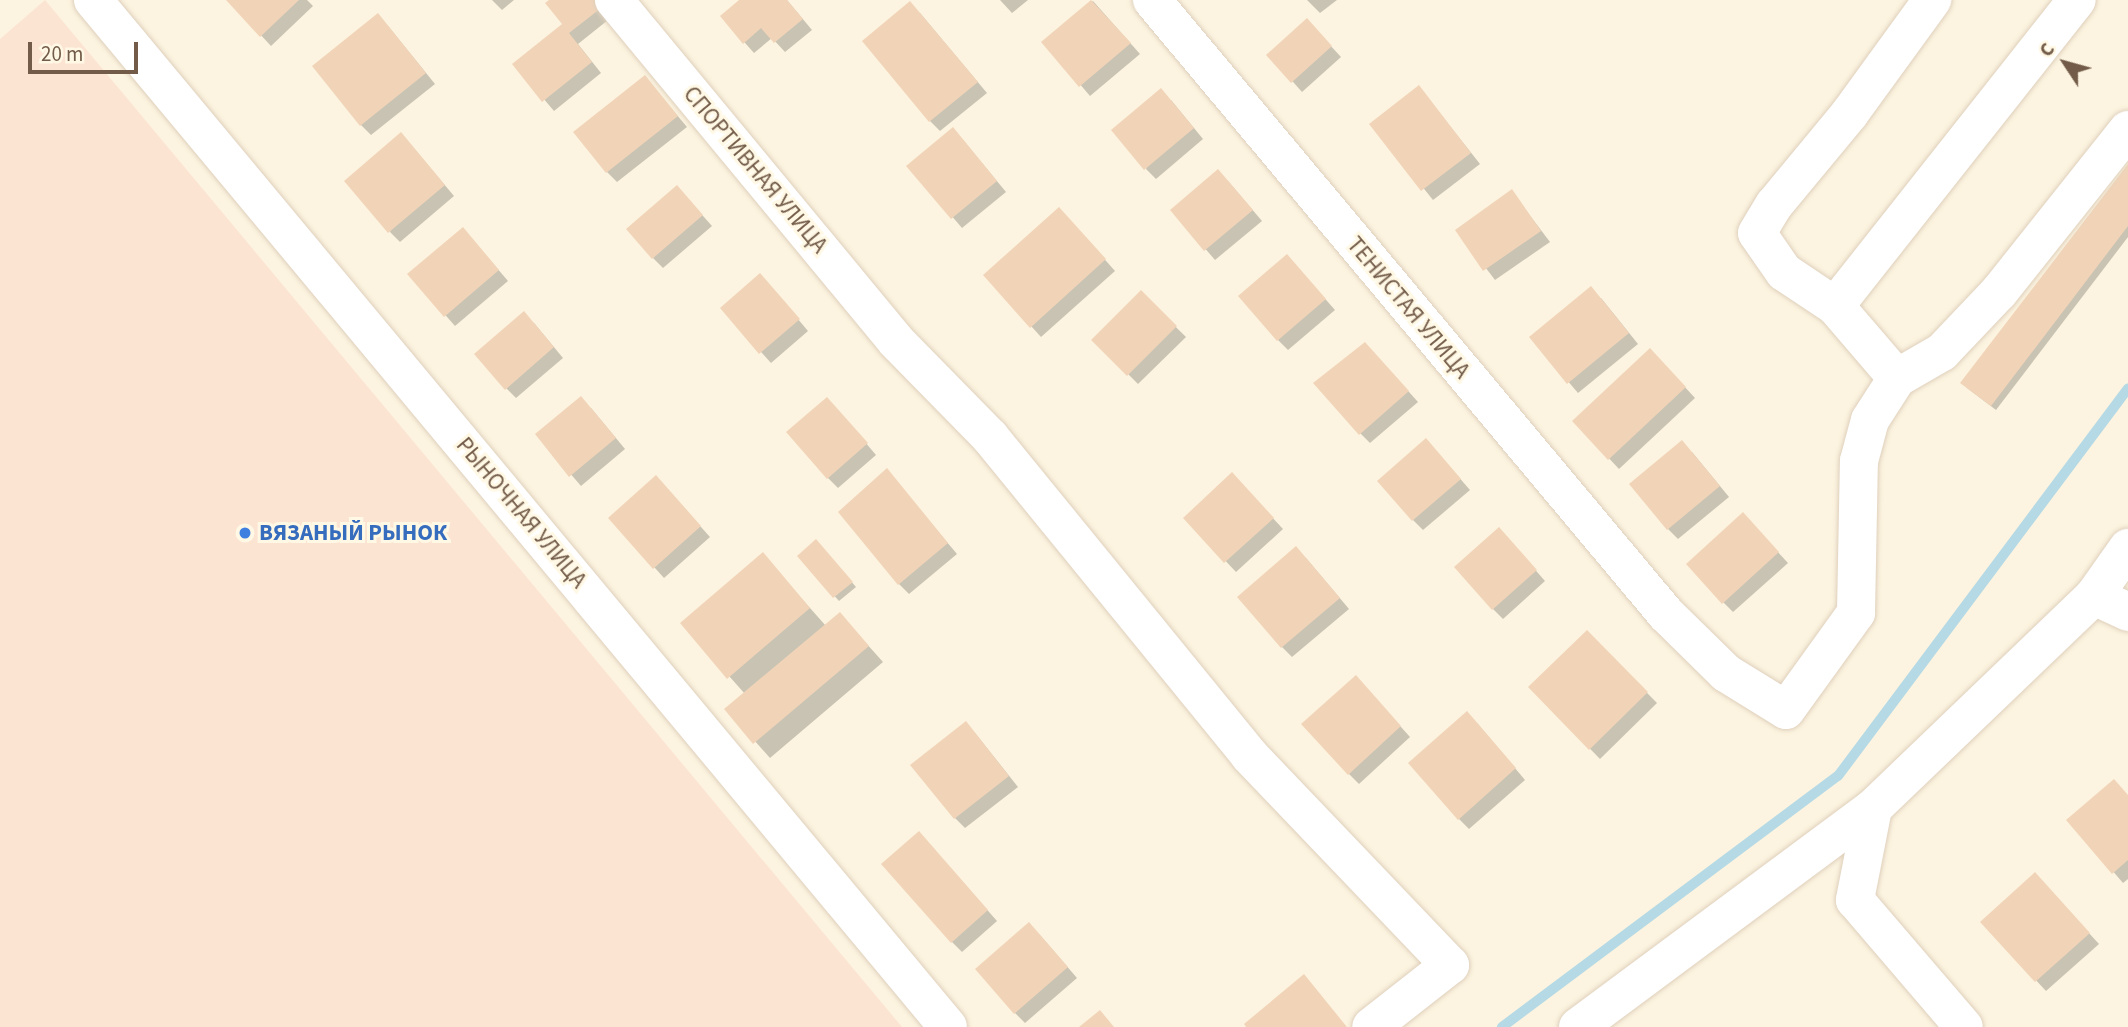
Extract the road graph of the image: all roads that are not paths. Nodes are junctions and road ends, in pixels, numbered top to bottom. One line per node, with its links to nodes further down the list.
1 (614, 0): 14 (street, СПОРТИВНАЯ УЛИЦА)
2 (1152, 0): 8 (street, ТЕНИСТАЯ УЛИЦА)
3 (1932, 0): 7 (street)
4 (2077, 0): 7 (street)
5 (111, 6): 13 (street, РЫНОЧНАЯ УЛИЦА)
6 (2128, 130): 8 (street)
7 (1835, 306): 8 (street)
8 (1897, 378)
9 (2128, 548): 10 (street)
10 (2094, 596): 11 (street); 12 (street)
11 (2128, 612)
12 (1873, 808): 15 (street); 16 (street)
13 (948, 1027)
14 (1371, 1027)
15 (1578, 1027)
16 (1964, 1027)

